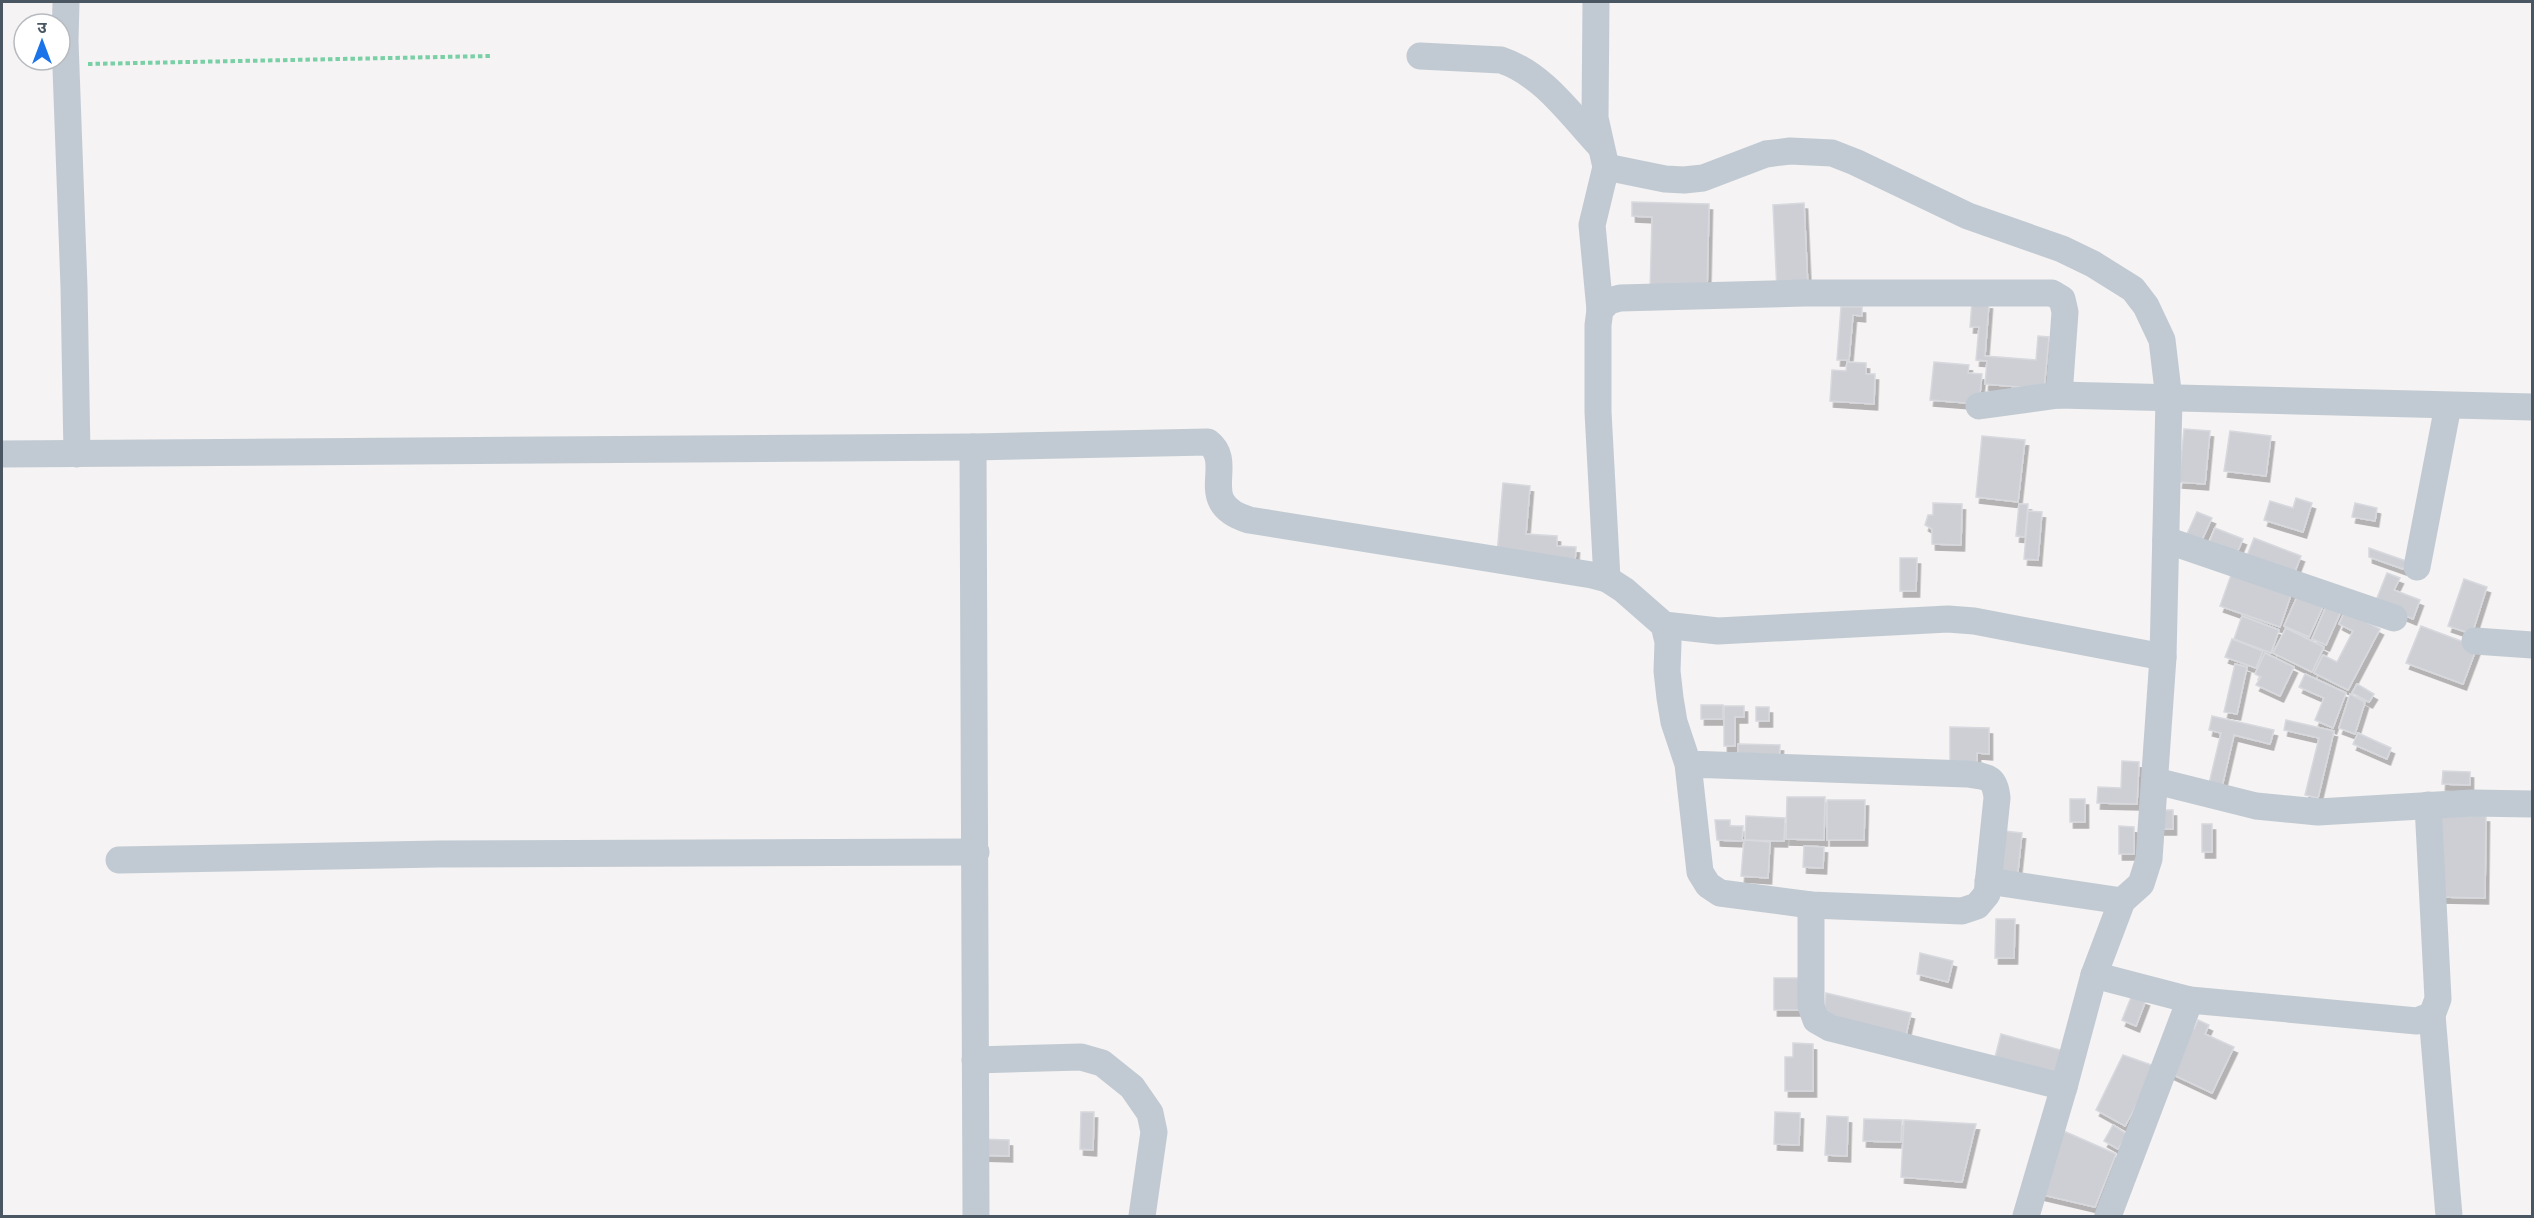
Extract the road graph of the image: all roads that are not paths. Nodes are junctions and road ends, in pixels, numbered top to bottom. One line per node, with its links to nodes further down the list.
1 (66, 2): 13 (street)
2 (1596, 2): 4 (street)
3 (1420, 56): 4 (street)
4 (1603, 157): 5 (street); 7 (street)
5 (1600, 310): 6 (street); 16 (street)
6 (2059, 395): 7 (street); 8 (street)
7 (2169, 399): 9 (street); 14 (street)
8 (1979, 406)
9 (2448, 406): 10 (street); 15 (street)
10 (2532, 407)
11 (973, 447): 13 (street); 16 (street); 26 (street)
12 (2, 454): 13 (street)
13 (77, 454)
14 (2166, 540): 17 (street); 21 (street)
15 (2418, 567)
16 (1607, 579): 18 (street)
17 (2394, 618)
18 (1664, 625): 21 (street); 22 (street)
19 (2475, 641): 20 (street)
20 (2532, 645)
21 (2163, 657): 23 (street)
22 (1688, 764): 28 (street); 30 (street)
23 (2156, 781): 25 (street); 29 (street)
24 (2532, 804): 25 (street)
25 (2428, 805): 33 (street)
26 (976, 852): 27 (street); 34 (street)
27 (119, 860)
28 (1988, 881): 29 (street); 30 (street)
29 (2122, 902): 31 (street)
30 (1811, 905): 35 (street)
31 (2094, 975): 32 (street); 35 (street)
32 (2190, 1000): 33 (street); 39 (street)
33 (2432, 1015): 40 (street)
34 (975, 1060): 36 (street); 37 (street)
35 (2064, 1087): 38 (street)
36 (976, 1216)
37 (1142, 1216)
38 (2026, 1216)
39 (2108, 1216)
40 (2449, 1216)

